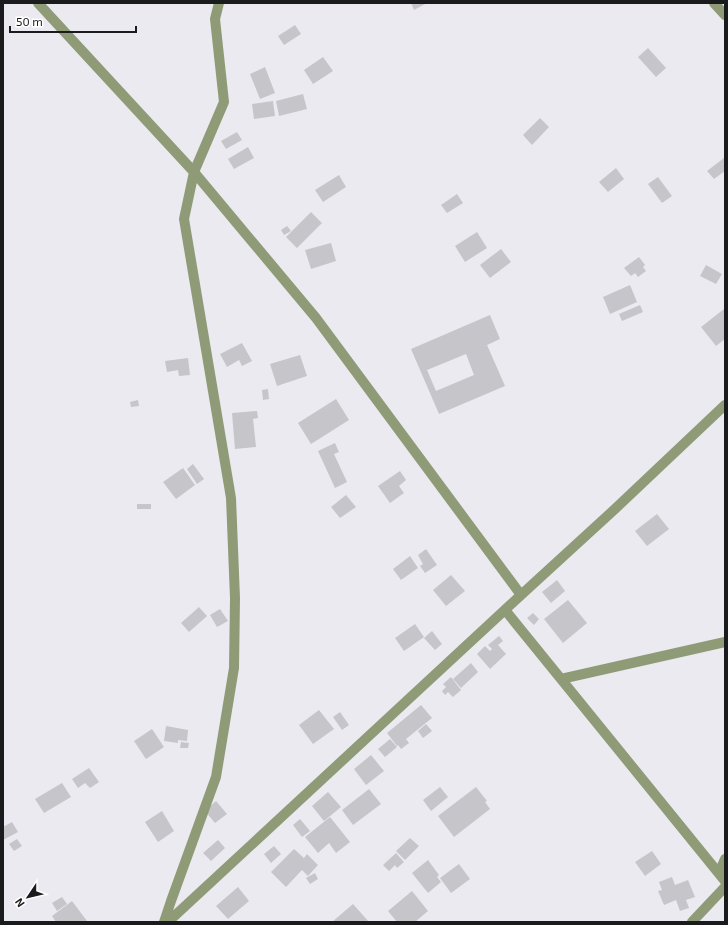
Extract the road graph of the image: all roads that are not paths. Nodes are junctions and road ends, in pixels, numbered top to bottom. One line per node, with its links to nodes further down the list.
1 (38, 3): 5 (street)
2 (219, 3): 5 (street)
3 (714, 3): 4 (street)
4 (725, 15)
5 (194, 172): 7 (street); 14 (street)
6 (725, 405): 7 (street)
7 (521, 595): 8 (street)
8 (505, 610): 10 (street); 15 (street)
9 (725, 642): 10 (street)
10 (560, 679): 12 (street)
11 (725, 859): 12 (street)
12 (722, 877)
13 (725, 888): 16 (street)
14 (164, 922)
15 (168, 922)
16 (692, 922)

